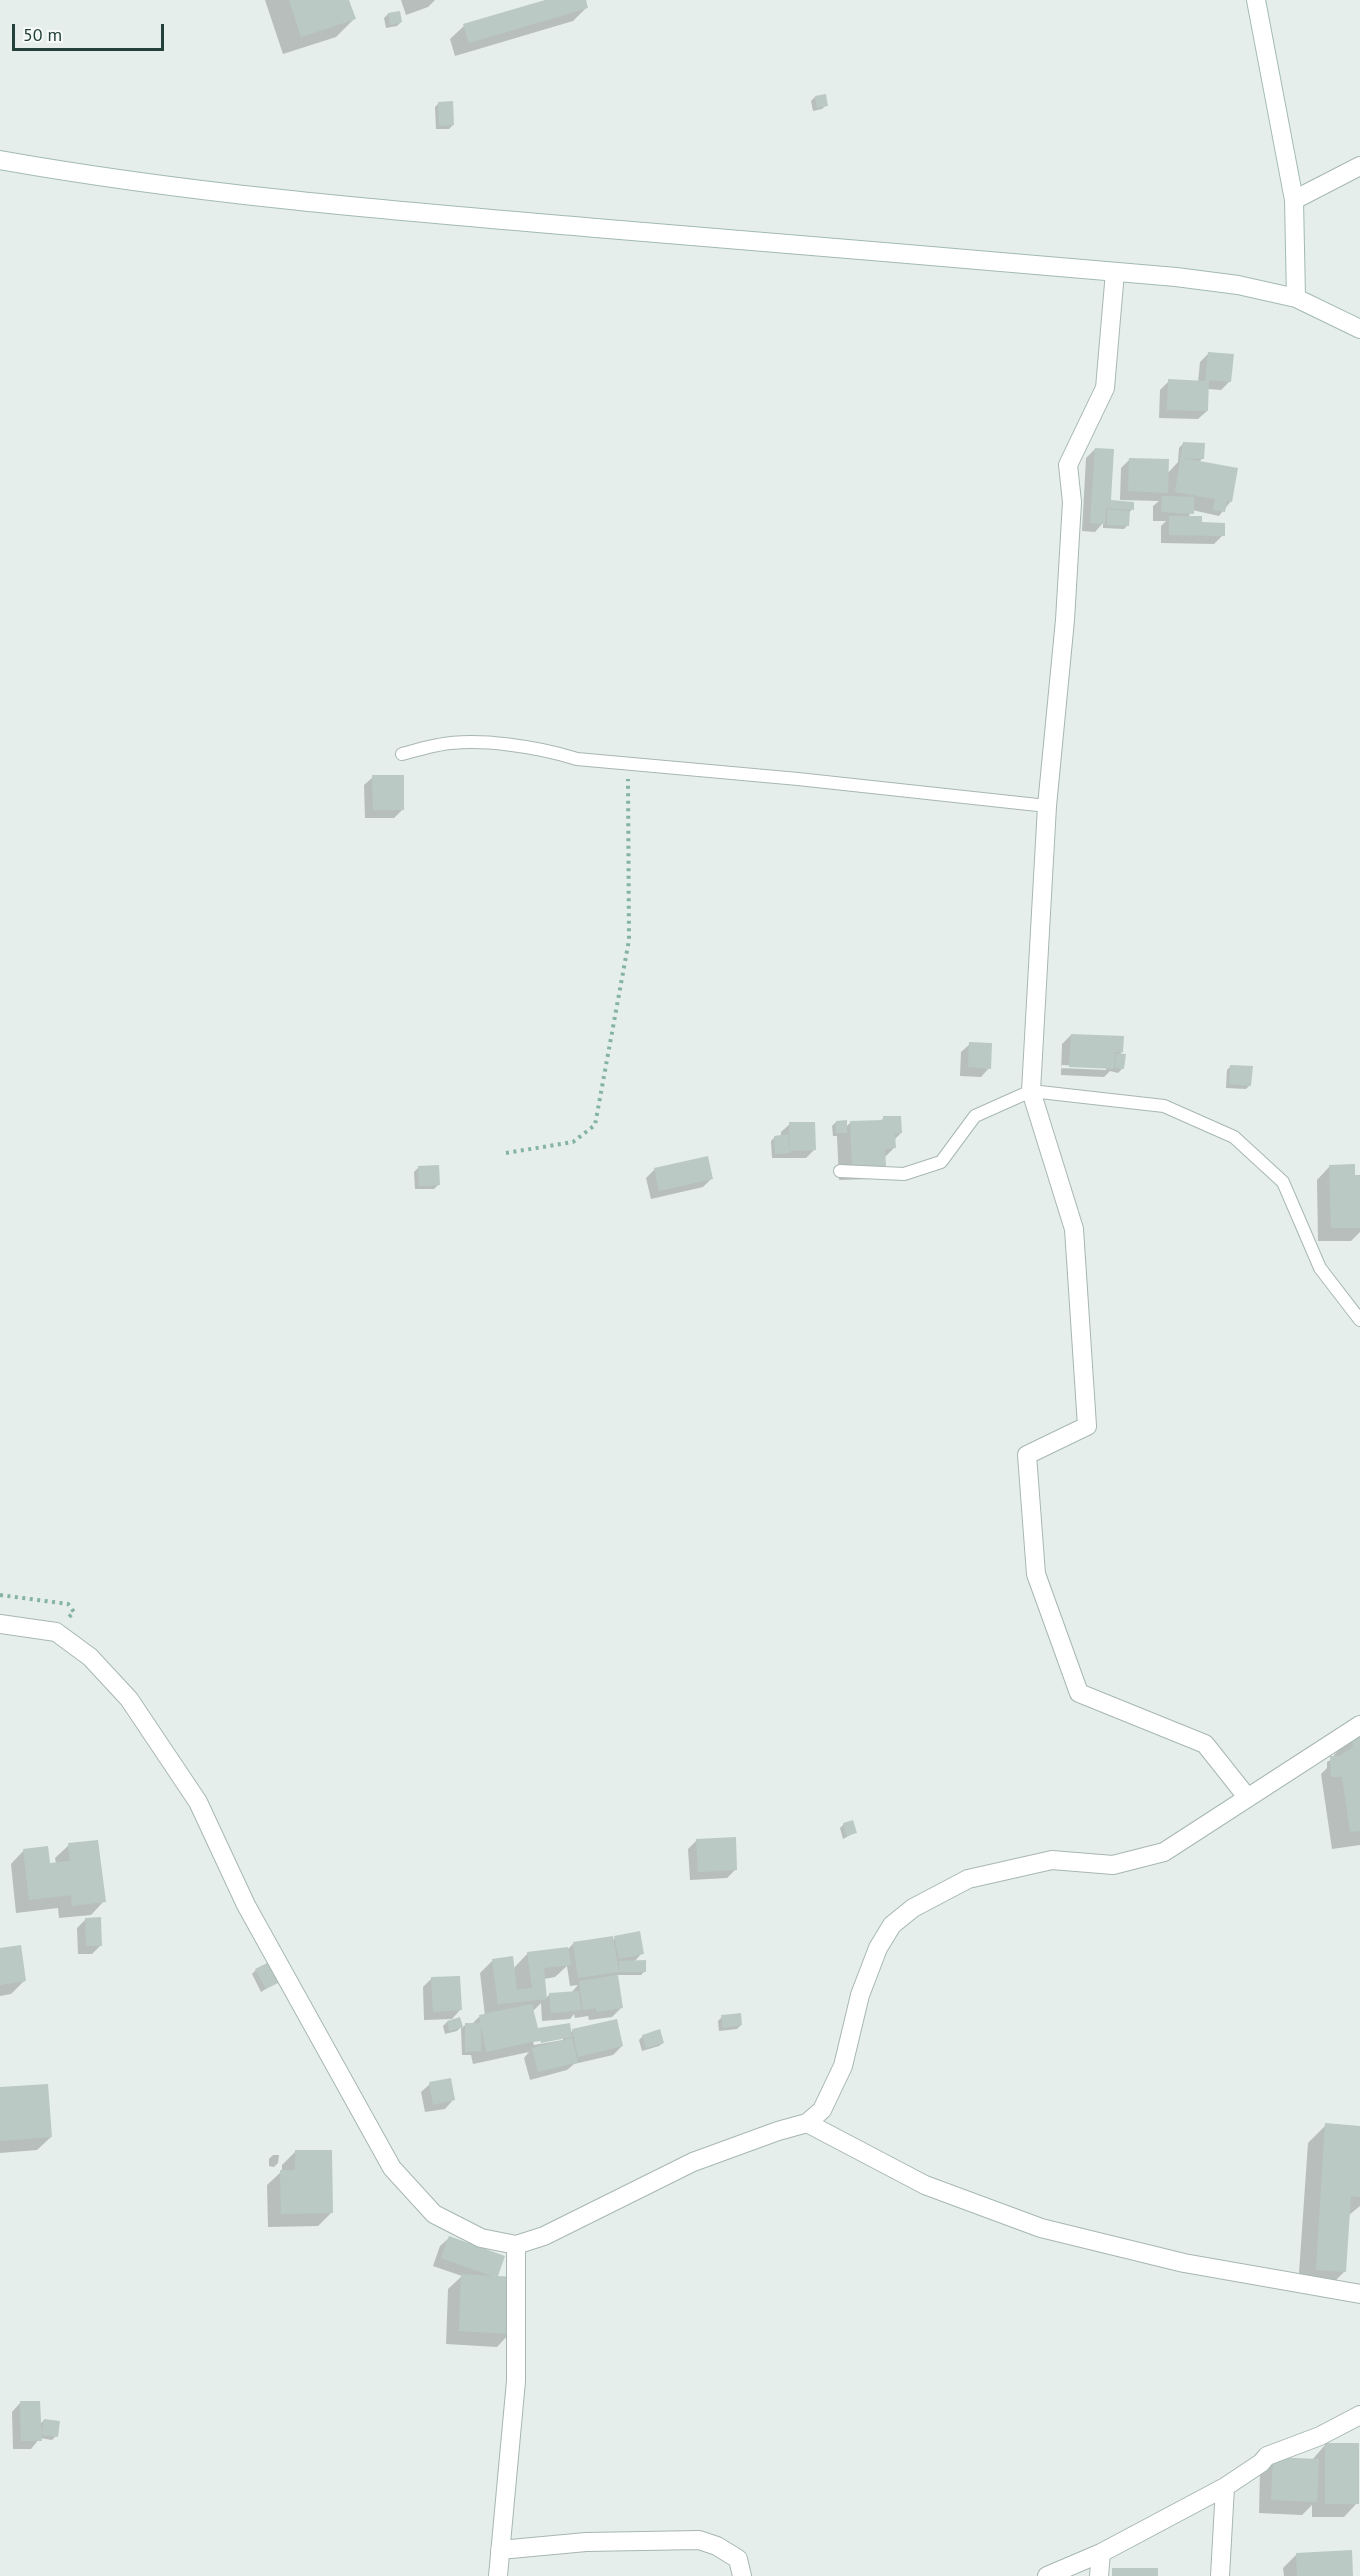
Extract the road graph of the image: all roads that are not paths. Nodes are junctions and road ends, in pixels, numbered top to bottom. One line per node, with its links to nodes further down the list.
1 (1256, 0): 4 (street)
2 (0, 160): 5 (street)
3 (1360, 166): 4 (street)
4 (1293, 200): 6 (street)
5 (1115, 272): 6 (street); 9 (street)
6 (1296, 298): 7 (street)
7 (1360, 329)
8 (402, 754): 9 (lane)
9 (1047, 806): 10 (street)
10 (1031, 1091): 11 (lane); 12 (lane); 15 (street)
11 (840, 1172)
12 (1360, 1320)
13 (0, 1624): 17 (street)
14 (1360, 1725): 15 (street)
15 (1247, 1797): 16 (street)
16 (807, 2123): 17 (street); 18 (street)
17 (516, 2245): 21 (street)
18 (1360, 2294)
19 (1360, 2415): 20 (street)
20 (1225, 2487): 22 (street); 27 (street)
21 (500, 2550): 23 (street); 24 (street)
22 (1101, 2553): 25 (street); 26 (street)
23 (498, 2576)
24 (742, 2576)
25 (1047, 2576)
26 (1100, 2576)
27 (1220, 2576)

